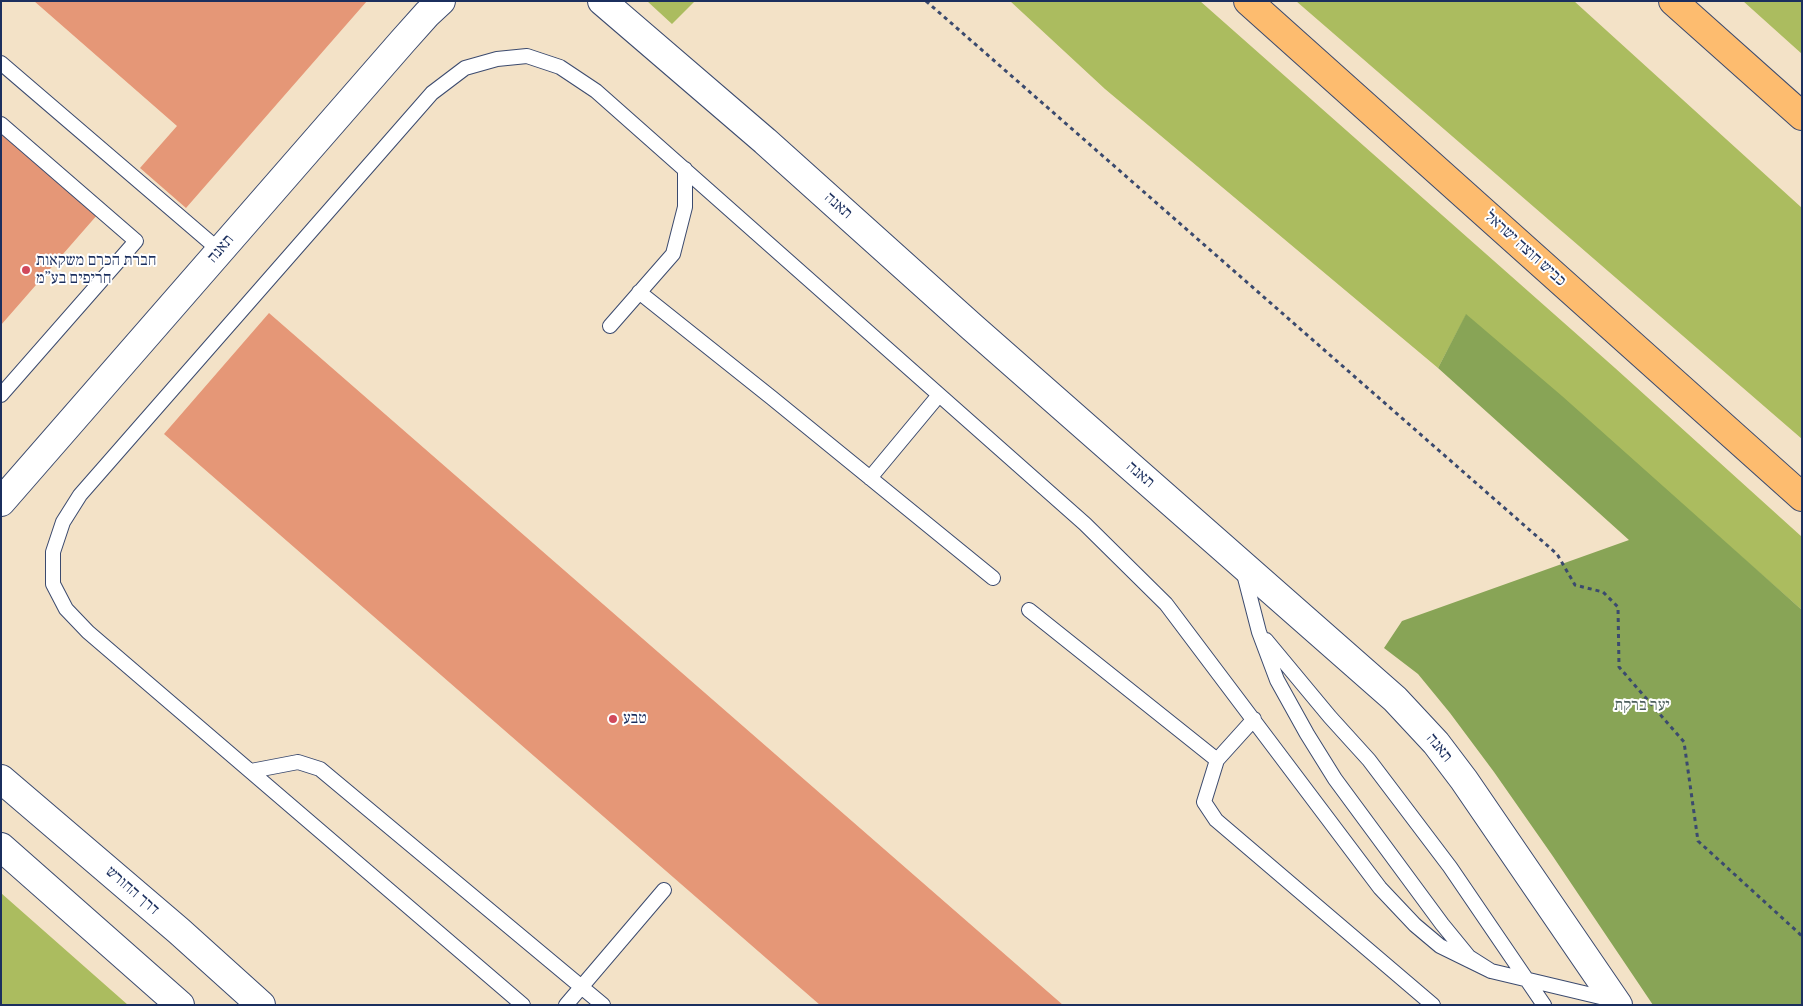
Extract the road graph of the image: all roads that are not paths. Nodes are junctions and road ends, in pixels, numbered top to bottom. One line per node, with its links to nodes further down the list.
1 (441, 1): 9 (street, תאנה)
2 (602, 1): 17 (street, תאנה)
3 (1248, 1): 15 (highway, כביש חוצה ישראל)
4 (1673, 1): 6 (highway)
5 (1, 63): 9 (lane)
6 (1802, 116)
7 (1, 124): 12 (lane)
8 (684, 170): 10 (lane); 13 (lane); 23 (lane)
9 (219, 250): 16 (street, תאנה)
10 (639, 292): 11 (lane); 14 (lane)
11 (610, 326)
12 (1, 395)
13 (939, 395): 14 (lane); 21 (lane)
14 (870, 478): 18 (lane)
15 (1802, 496)
16 (2, 501)
17 (1242, 565): 20 (lane); 30 (street, תאנה)
18 (993, 578)
19 (1029, 610): 22 (lane)
20 (1259, 632): 27 (lane); 28 (lane)
21 (1254, 719): 22 (lane); 27 (lane)
22 (1217, 760): 36 (lane)
23 (251, 771): 29 (lane); 33 (lane)
24 (1, 779): 32 (street, דרך החורש)
25 (1, 847): 31 (street)
26 (664, 890): 29 (lane)
27 (1491, 971): 28 (lane)
28 (1526, 979): 30 (lane); 37 (lane)
29 (581, 986): 34 (lane); 35 (lane)
30 (1616, 1003)
31 (180, 1005)
32 (261, 1005)
33 (523, 1005)
34 (566, 1005)
35 (603, 1005)
36 (1433, 1005)
37 (1544, 1005)

